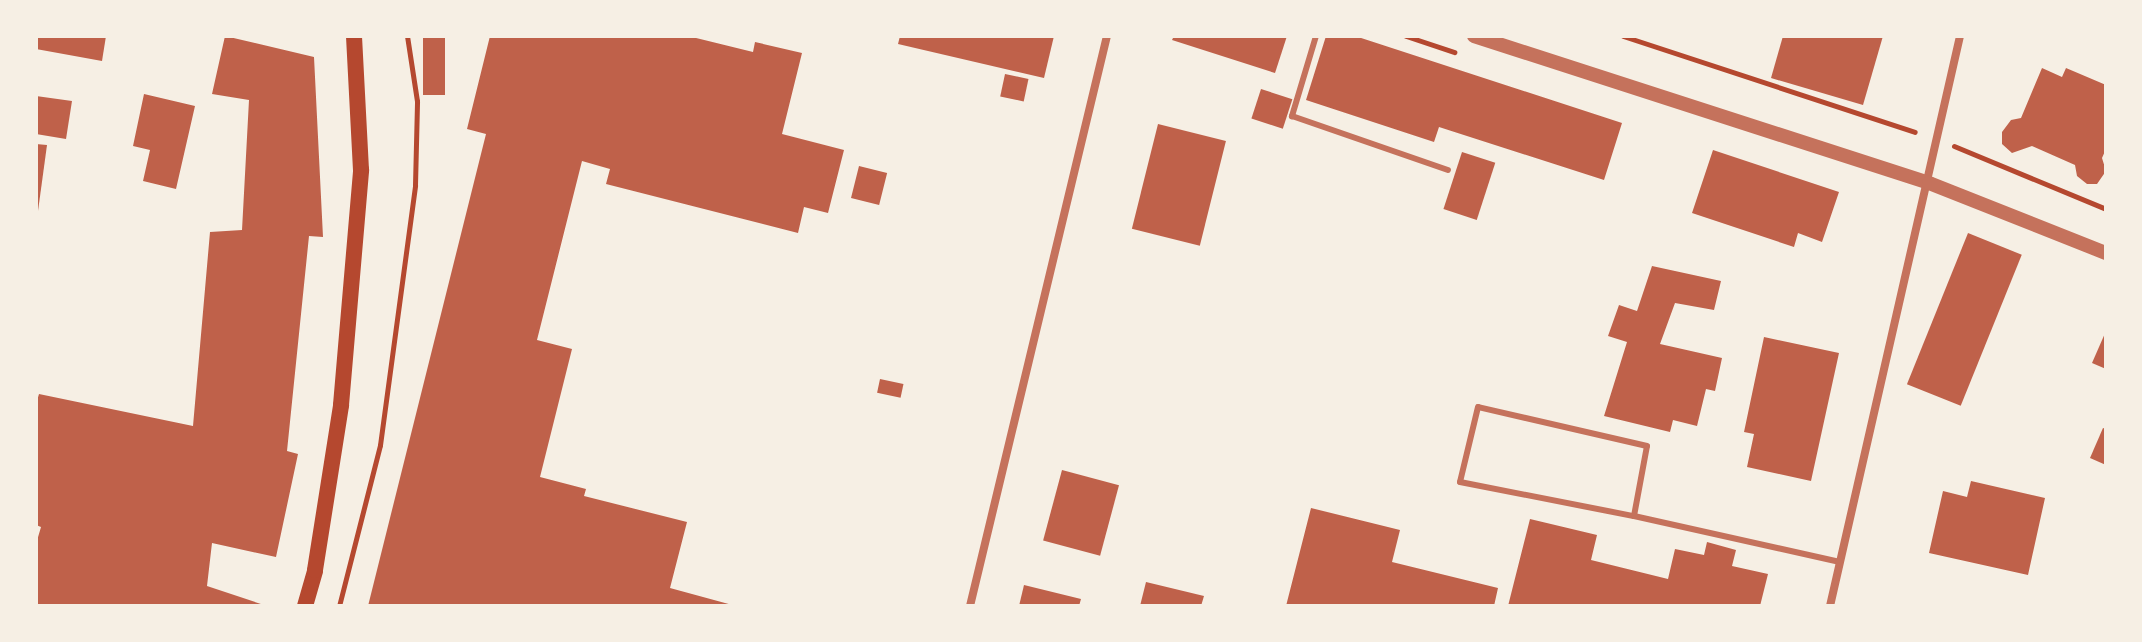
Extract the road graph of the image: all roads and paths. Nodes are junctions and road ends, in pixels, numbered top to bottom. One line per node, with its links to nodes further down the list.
1 (354, 36): 15 (main road)
2 (407, 36): 16 (path)
3 (1107, 36): 17 (street)
4 (1316, 36): 9 (lane)
5 (1474, 36): 10 (street)
6 (1623, 36): 8 (path)
7 (1960, 36): 8 (street)
8 (1939, 140): 10 (street); 11 (path)
9 (1448, 170)
10 (1929, 183): 12 (street); 14 (street)
11 (2106, 209)
12 (2106, 253)
13 (1634, 516): 13 (lane); 14 (lane)
14 (1840, 562): 18 (street)
15 (305, 606)
16 (339, 606)
17 (970, 606)
18 (1830, 606)

